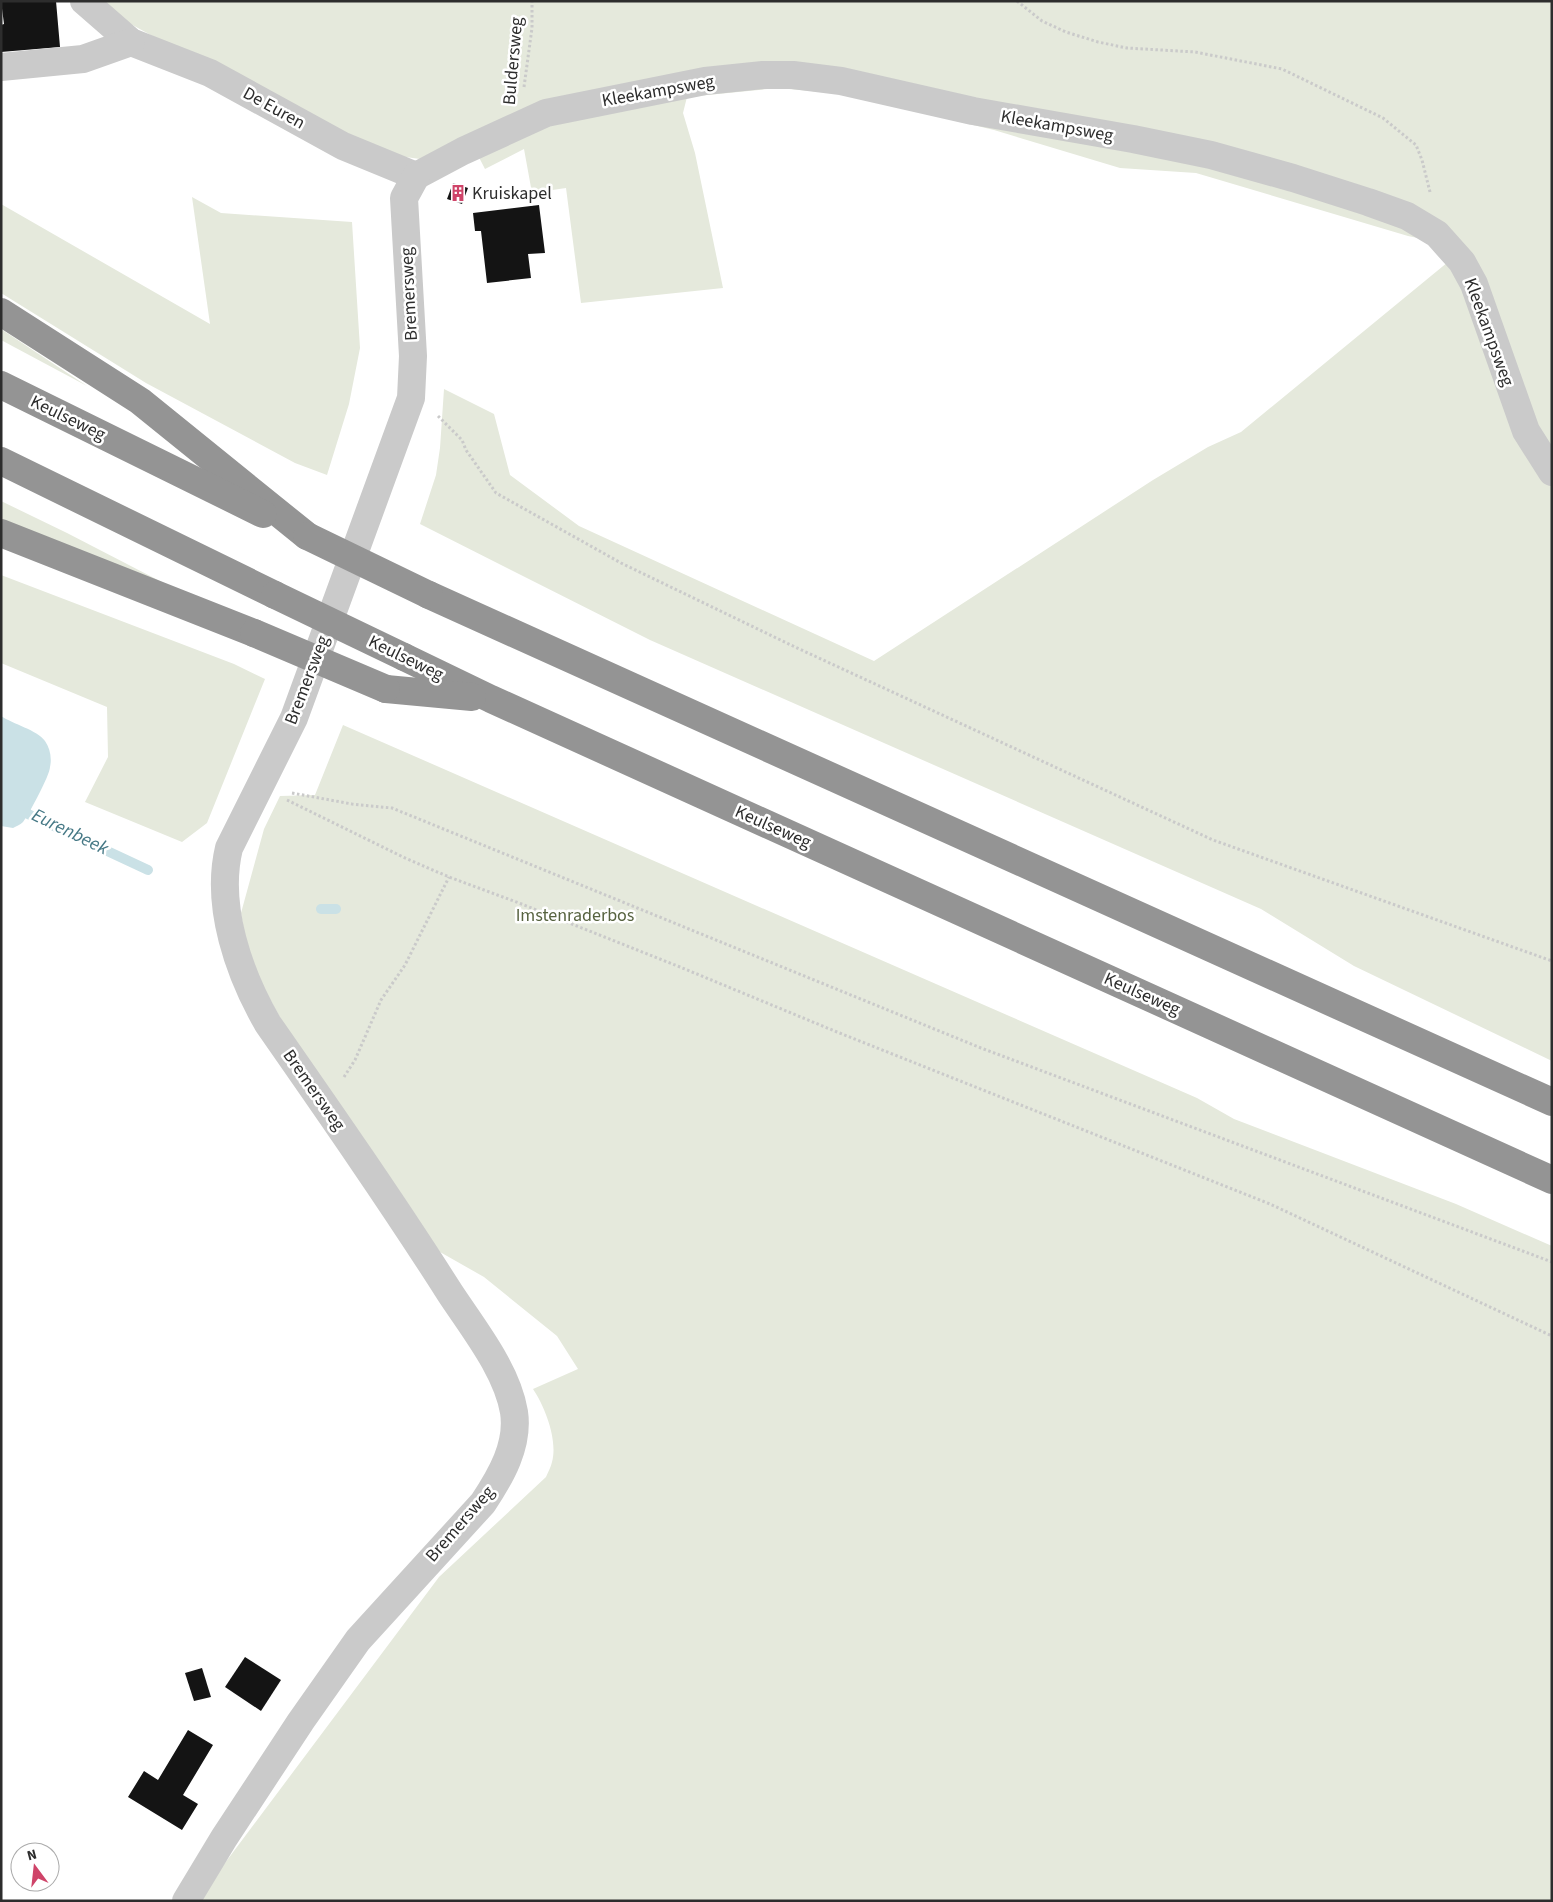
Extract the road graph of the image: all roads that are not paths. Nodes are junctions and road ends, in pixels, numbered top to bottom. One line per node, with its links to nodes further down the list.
1 (84, 1): 2 (street, De Euren)
2 (131, 42): 3 (street); 4 (street, De Euren)
3 (1, 67)
4 (416, 176): 8 (street, Kleekampsweg); 14 (street, Bremersweg)
5 (1, 312): 10 (highway)
6 (1, 385): 10 (highway, Keulseweg)
7 (1, 461): 11 (highway, Keulseweg, bridge)
8 (1552, 472)
9 (1, 533): 11 (highway, bridge)
10 (307, 536): 12 (highway, Keulseweg, bridge)
11 (491, 699): 13 (highway, Keulseweg)
12 (1552, 1102)
13 (1552, 1180)
14 (186, 1901)

